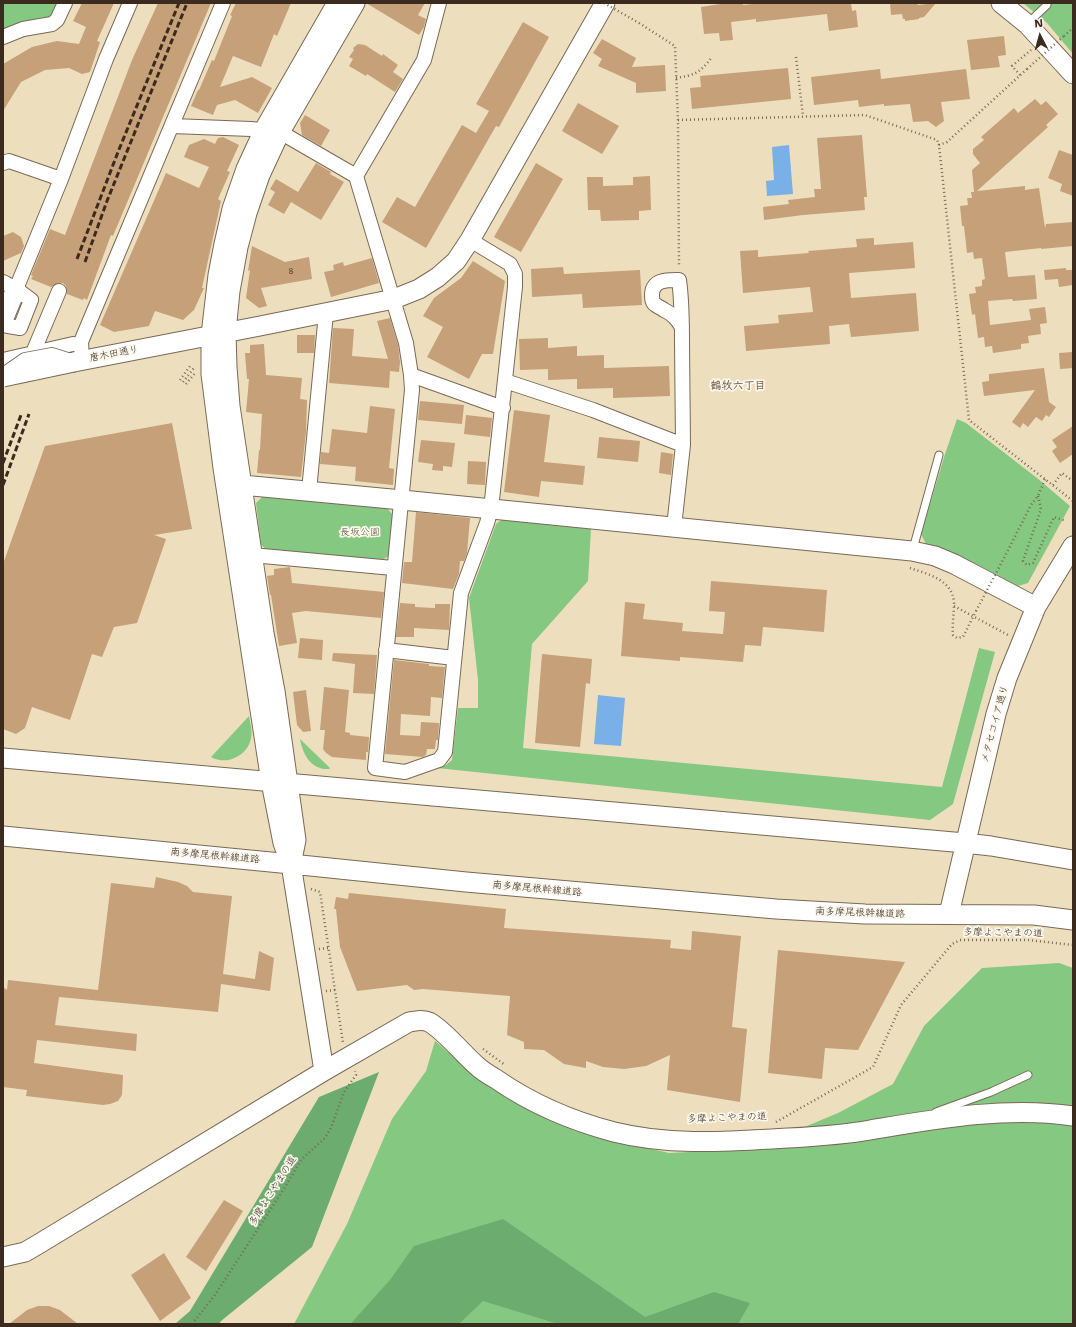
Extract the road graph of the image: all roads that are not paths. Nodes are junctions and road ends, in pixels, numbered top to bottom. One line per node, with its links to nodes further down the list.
1 (65, 3): 11 (street)
2 (130, 3): 17 (street)
3 (223, 3): 13 (street)
4 (337, 3): 14 (main road)
5 (355, 3): 14 (main road)
6 (439, 3): 16 (street)
7 (605, 3): 18 (main road, 唐木田通り)
8 (1001, 3): 10 (main road)
9 (1048, 3): 10 (lane)
10 (1027, 24): 12 (main road)
11 (3, 37)
12 (1073, 74)
13 (172, 126): 14 (street); 28 (street)
14 (272, 131): 16 (street); 26 (main road)
15 (3, 163): 17 (street)
16 (356, 176): 21 (street)
17 (62, 179): 19 (street)
18 (470, 240): 21 (main road, 唐木田通り); 32 (street)
19 (10, 285): 23 (main road); 24 (street)
20 (59, 291): 27 (street)
21 (394, 299): 22 (main road, 唐木田通り); 30 (street)
22 (326, 313): 26 (main road, 唐木田通り); 37 (street)
23 (3, 320)
24 (3, 324)
25 (682, 327): 25 (street); 34 (street)
26 (218, 334): 28 (main road, 唐木田通り); 36 (main road); 49 (main road)
27 (32, 354): 28 (street); 29 (street)
28 (77, 355): 31 (main road, 唐木田通り, bridge)
29 (3, 360)
30 (411, 375): 33 (street); 38 (street)
31 (3, 376)
32 (505, 381): 33 (street); 34 (street)
33 (503, 408): 39 (street)
34 (683, 445): 40 (street)
35 (938, 455): 43 (lane)
36 (242, 485): 37 (main road); 42 (main road)
37 (309, 491): 38 (main road)
38 (402, 500): 39 (main road); 44 (street)
39 (491, 509): 40 (main road); 47 (street)
40 (674, 527): 43 (main road)
41 (1073, 546): 45 (main road, メタセコイア通り)
42 (252, 555): 44 (street); 49 (main road)
43 (910, 559): 45 (main road)
44 (394, 568): 46 (street)
45 (1036, 607): 51 (main road, メタセコイア通り)
46 (386, 650): 47 (street); 47 (street)
47 (454, 658)
48 (8, 758): 49 (main road)
49 (280, 782): 51 (main road); 53 (main road)
50 (3, 836): 53 (main road, 南多摩尾根幹線道路)
51 (965, 843): 52 (main road); 54 (main road, メタセコイア通り)
52 (1073, 860)
53 (291, 864): 54 (main road, 南多摩尾根幹線道路); 56 (main road)
54 (949, 914): 55 (main road, 南多摩尾根幹線道路)
55 (1073, 920)
56 (324, 1071): 59 (main road); 60 (main road)
57 (1028, 1075): 59 (lane)
58 (1073, 1116): 59 (main road)
59 (902, 1124)
60 (3, 1257)

